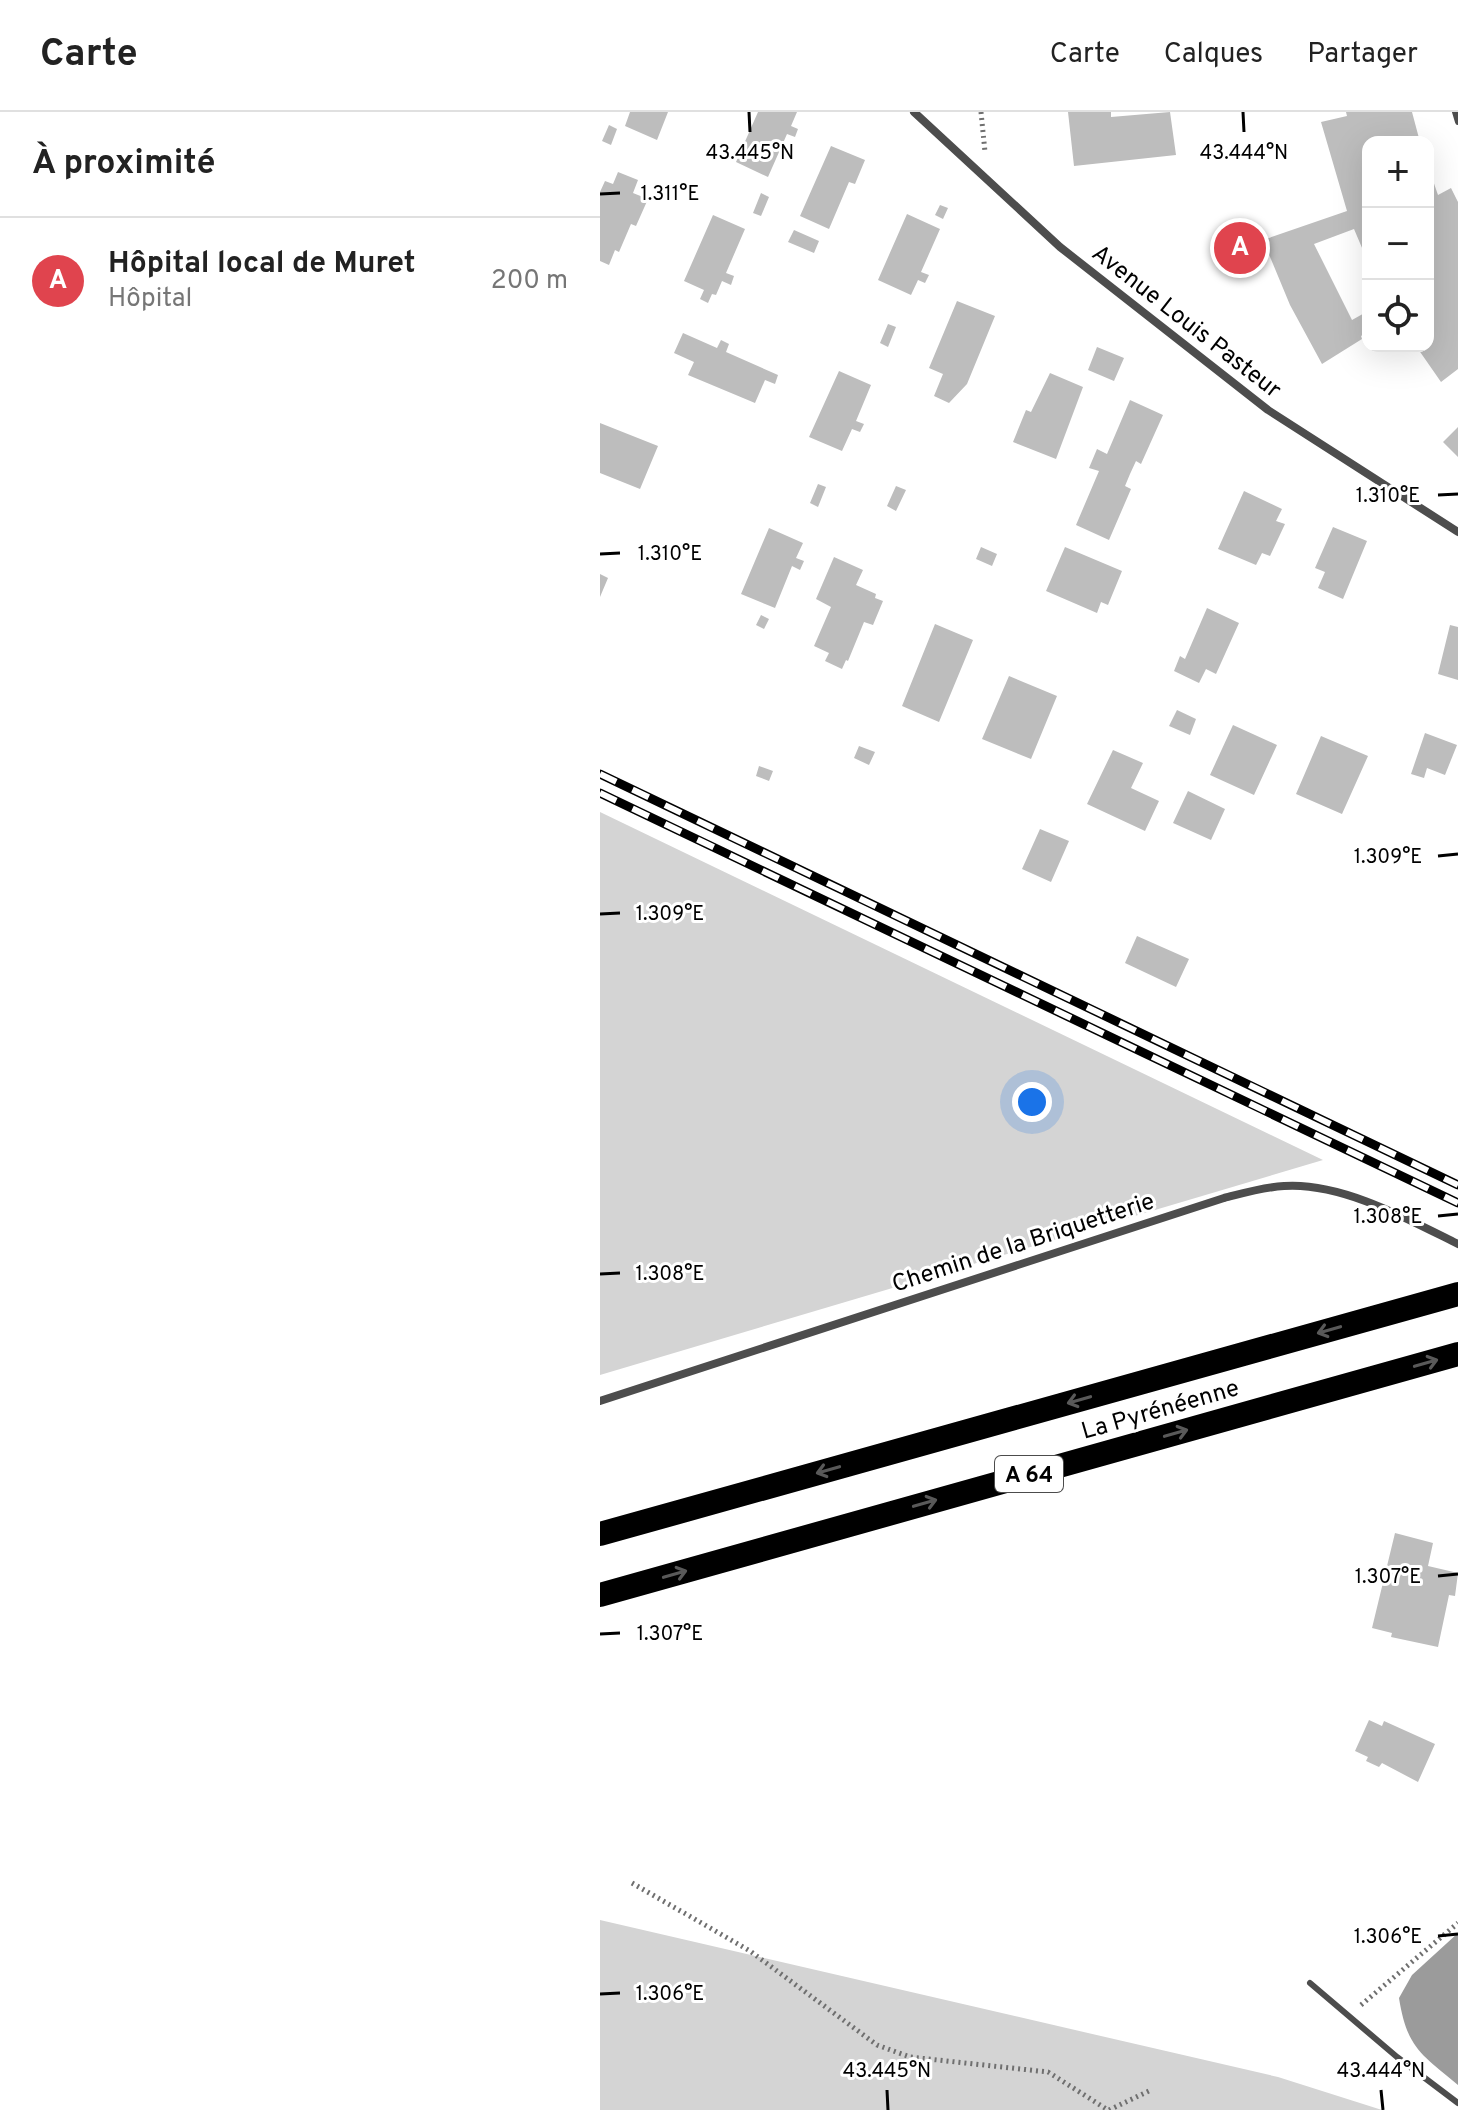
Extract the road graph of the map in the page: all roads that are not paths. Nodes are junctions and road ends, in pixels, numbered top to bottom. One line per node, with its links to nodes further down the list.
1 (914, 112): 4 (street, Avenue Louis Pasteur)
2 (1455, 112): 3 (lane)
3 (1458, 122)
4 (1458, 532)
5 (1458, 1244): 8 (street, Chemin de la Briquetterie)
6 (1458, 1294): 9 (highway, La Pyrénéenne / A 64, one-way to 9)
7 (1458, 1354): 10 (highway, La Pyrénéenne / A 64, one-way to 7)
8 (600, 1401)
9 (600, 1534)
10 (600, 1595)
11 (1310, 1983): 12 (lane)
12 (1458, 2103)

